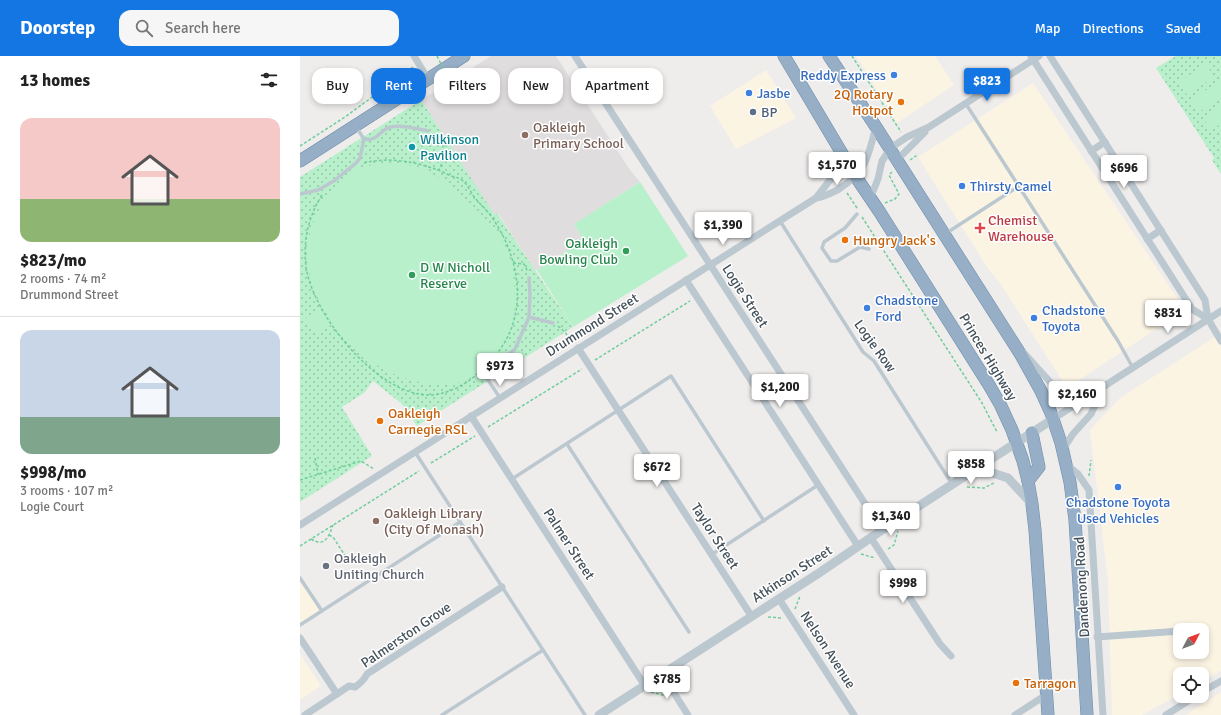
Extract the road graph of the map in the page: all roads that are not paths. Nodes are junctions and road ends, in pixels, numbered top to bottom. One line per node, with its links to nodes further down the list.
1 (414, 56): 8 (street)
2 (464, 56): 8 (highway)
3 (574, 56): 32 (street, Logie Street)
4 (784, 56): 19 (highway, Princes Highway)
5 (829, 56): 11 (highway, Princes Highway)
6 (1050, 56): 15 (street)
7 (1035, 57): 9 (street); 17 (street)
8 (428, 79): 10 (highway)
9 (966, 104): 12 (street); 22 (lane)
10 (355, 126): 14 (lane); 18 (highway)
11 (876, 127): 16 (highway, Princes Highway); 21 (street, Drummond Street)
12 (929, 127): 16 (street); 20 (street)
13 (428, 130): 14 (lane)
14 (364, 139): 23 (lane)
15 (1105, 142): 17 (street); 28 (street)
16 (890, 149): 20 (highway, Princes Highway); 25 (street)
17 (1091, 151): 30 (street)
18 (300, 160)
19 (847, 163): 21 (highway, Princes Highway); 24 (street, Drummond Street)
20 (899, 163): 29 (highway, Princes Highway)
21 (856, 177): 24 (street, Drummond Street); 25 (highway, Princes Highway)
22 (1018, 186): 29 (lane); 42 (lane)
23 (300, 194)
24 (816, 198): 27 (street, Drummond Street)
25 (873, 203): 51 (highway, Princes Highway)
26 (857, 214): 31 (lane)
27 (780, 221): 32 (street, Drummond Street); 58 (lane, Logie Row)
28 (1161, 230): 30 (street); 37 (street)
29 (944, 234): 39 (highway, Princes Highway)
30 (1147, 239): 37 (street)
31 (869, 249)
32 (710, 266): 34 (street, Drummond Street); 64 (street, Logie Street)
33 (529, 278): 36 (lane)
34 (686, 280): 41 (street, Drummond Street); 59 (street)
35 (1221, 311): 37 (street, Atkinson Street)
36 (529, 317): 38 (lane); 44 (lane)
37 (1208, 319): 40 (street); 42 (street, Atkinson Street)
38 (553, 323)
39 (1009, 334): 45 (street); 48 (highway, Princes Highway)
40 (1221, 341)
41 (577, 349): 44 (street, Drummond Street); 46 (street, Taylor Street)
42 (1133, 368): 43 (street, Atkinson Street)
43 (1103, 387): 45 (street, Atkinson Street); 52 (street)
44 (500, 398): 47 (street, Drummond Street)
45 (1075, 405): 48 (street, Atkinson Street)
46 (619, 410): 50 (lane); 61 (lane); 67 (street, Taylor Street)
47 (471, 416): 53 (street, Drummond Street); 56 (street, Palmer Street)
48 (1053, 419): 49 (street, Atkinson Street); 52 (highway, Princes Highway)
49 (1032, 433): 51 (street, Atkinson Street); 57 (highway)
50 (567, 444): 56 (lane); 74 (lane)
51 (1017, 444): 55 (street, Atkinson Street); 57 (highway, Princes Highway)
52 (1063, 449): 54 (highway, Princes Highway)
53 (415, 452): 62 (lane); 63 (street, Drummond Street)
54 (1067, 465): 76 (street, Dandenong Road); 95 (highway, Princes Highway)
55 (977, 468): 58 (street, Atkinson Street); 60 (street)
56 (512, 479): 82 (street, Palmer Street)
57 (1028, 481): 60 (highway, Princes Highway)
58 (952, 484): 64 (street, Atkinson Street)
59 (818, 485): 61 (lane); 66 (street)
60 (1032, 504): 85 (highway, Princes Highway)
61 (764, 521): 67 (lane)
62 (460, 522): 69 (lane); 71 (lane)
63 (300, 525)
64 (882, 530): 65 (street, Atkinson Street)
65 (871, 538): 66 (street, Atkinson Street); 79 (street)
66 (858, 546): 70 (street, Atkinson Street)
67 (711, 555): 72 (street, Taylor Street)
68 (300, 578): 71 (lane)
69 (502, 587): 78 (lane); 84 (street, Palmerston Grove)
70 (780, 599): 72 (street, Atkinson Street); 92 (street, Nelson Avenue)
71 (322, 611): 73 (lane)
72 (752, 617): 80 (street, Atkinson Street)
73 (300, 625)
74 (689, 632)
75 (1173, 632): 76 (street)
76 (1097, 637): 96 (street, Dandenong Road)
77 (300, 638): 84 (street)
78 (543, 650): 88 (lane); 89 (lane)
79 (951, 656)
80 (662, 674): 82 (street, Atkinson Street); 91 (street)
81 (1221, 681): 83 (street)
82 (645, 686): 90 (street, Atkinson Street)
83 (1209, 688)
84 (336, 694): 87 (street, Palmerston Grove)
85 (1046, 695): 93 (street); 94 (highway, Princes Highway)
86 (1185, 703): 97 (street)
87 (305, 715)
88 (442, 715)
89 (585, 715)
90 (600, 715)
91 (688, 715)
92 (854, 715)
93 (1015, 715)
94 (1048, 715)
95 (1087, 715)
96 (1103, 715)
97 (1166, 715)

